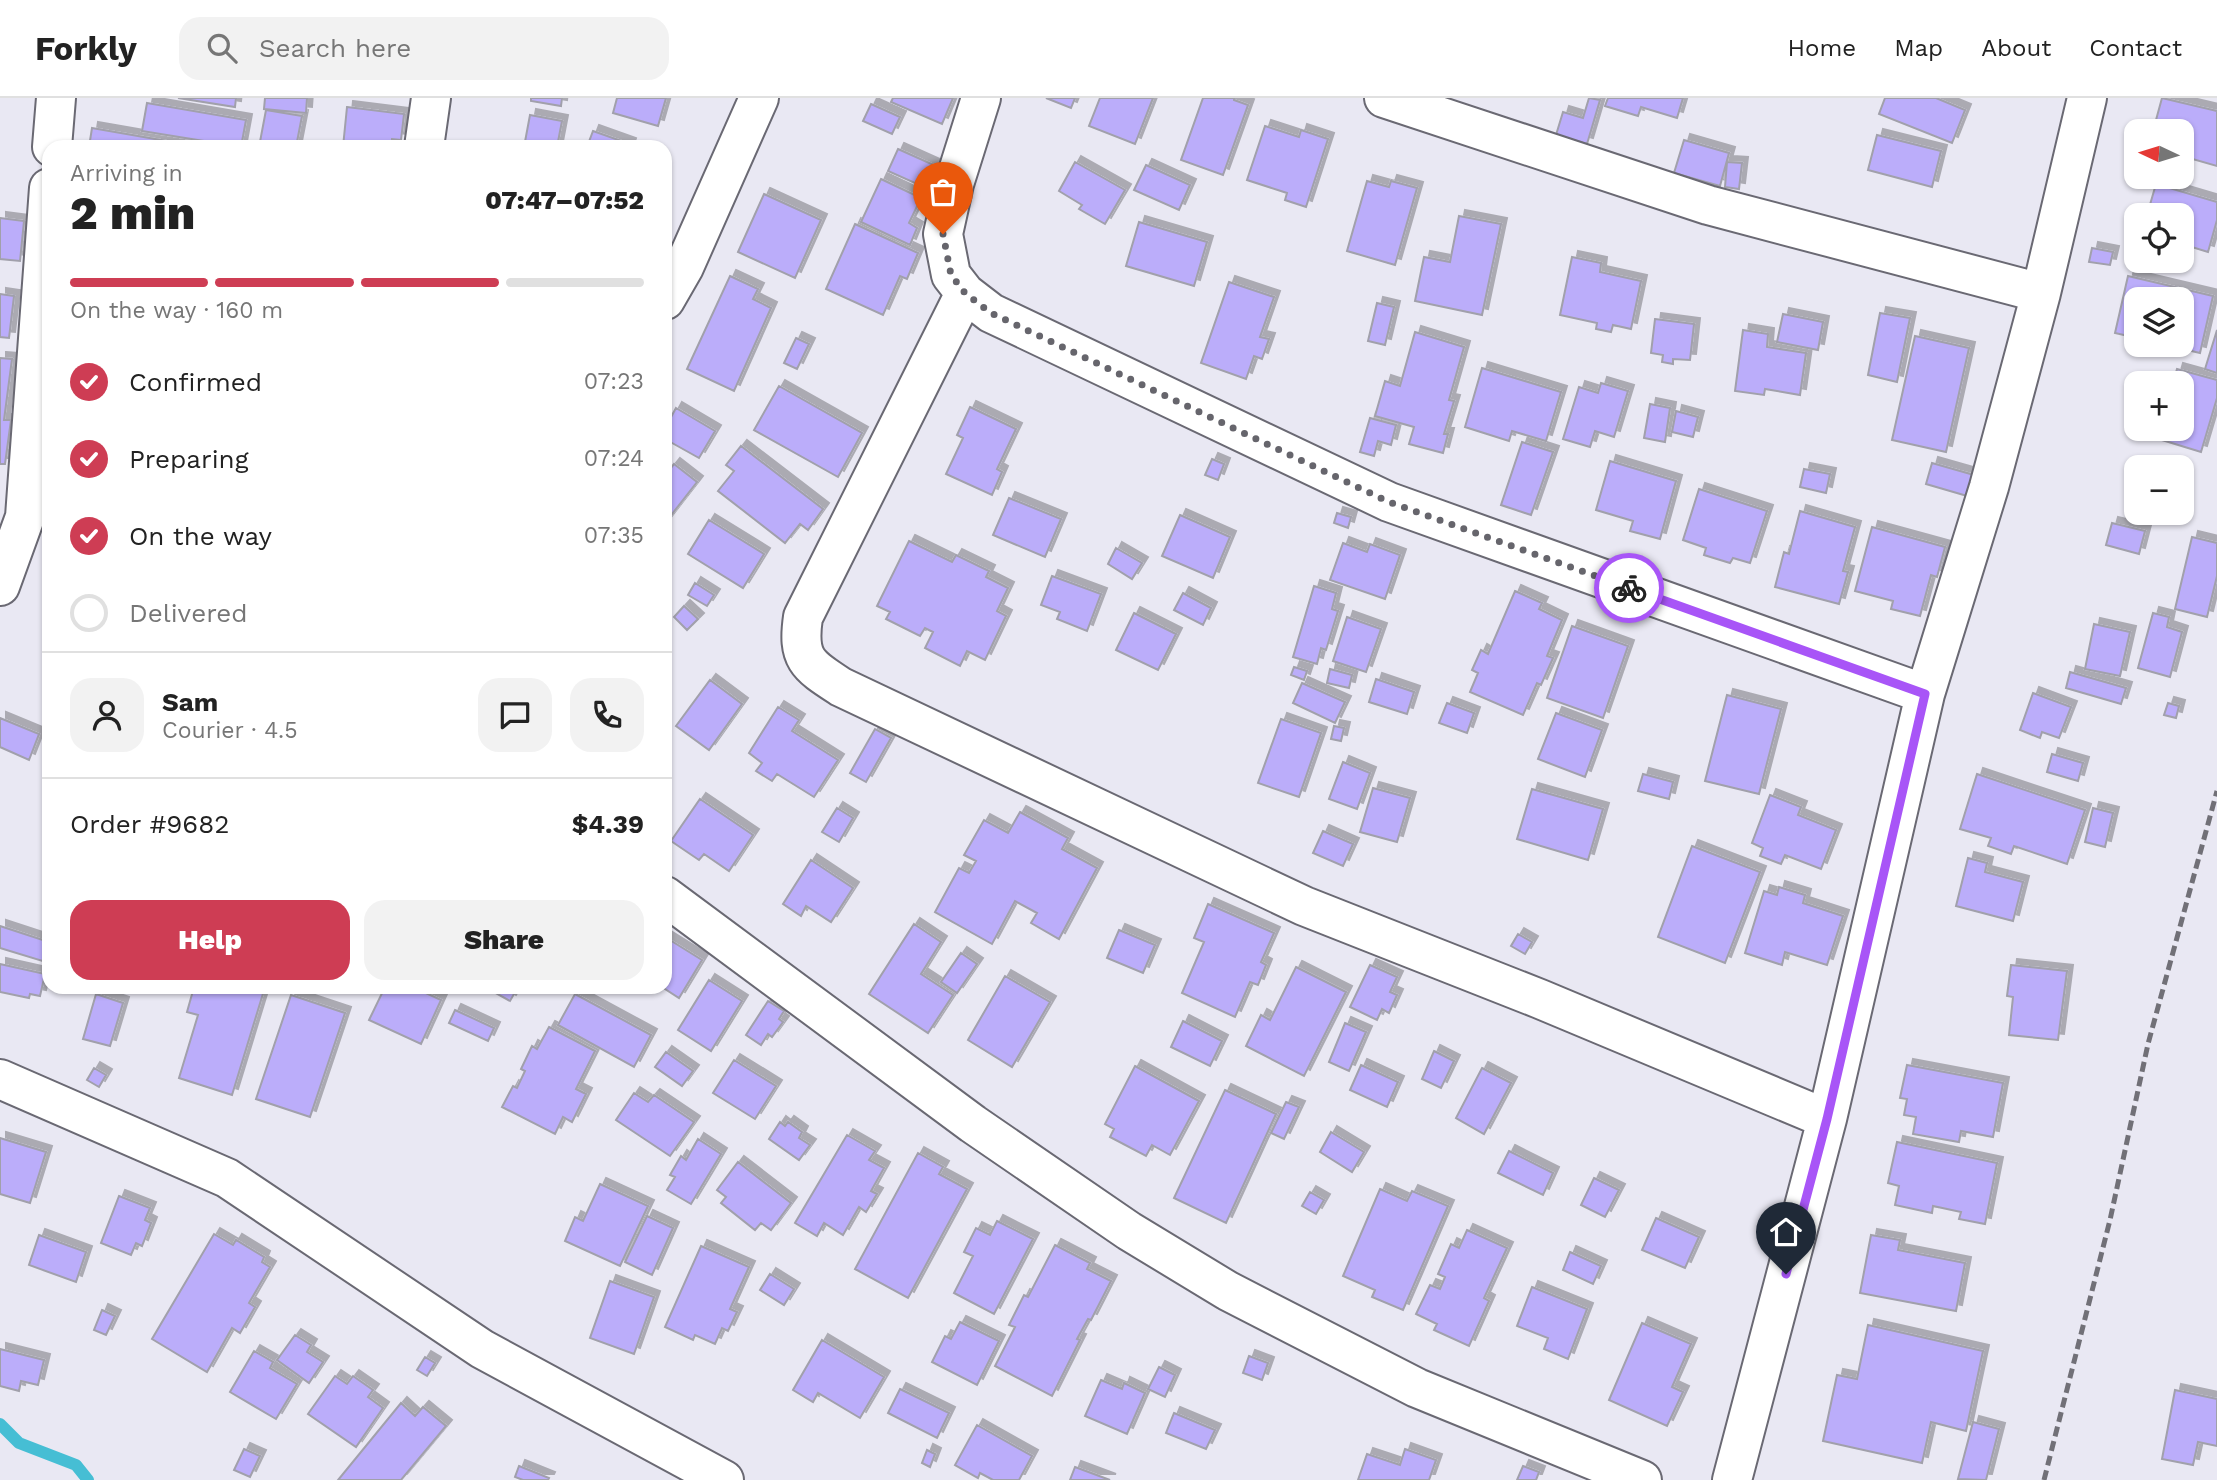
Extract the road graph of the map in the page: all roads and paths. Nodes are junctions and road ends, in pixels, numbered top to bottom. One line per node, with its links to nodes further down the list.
1 (56, 98): 7 (street)
2 (431, 98): 8 (street)
3 (759, 98): 10 (street)
4 (981, 98): 11 (street)
5 (1384, 98): 12 (street)
6 (2087, 98): 12 (street)
7 (53, 140)
8 (425, 140)
9 (42, 284): 13 (street)
10 (672, 288)
11 (965, 293): 14 (street); 17 (street)
12 (2041, 293): 14 (street)
13 (0, 586)
14 (1925, 694): 17 (street)
15 (672, 901): 19 (street)
16 (0, 1079): 18 (street)
17 (1827, 1119): 20 (street)
18 (724, 1480)
19 (1642, 1480)
20 (1732, 1480)

